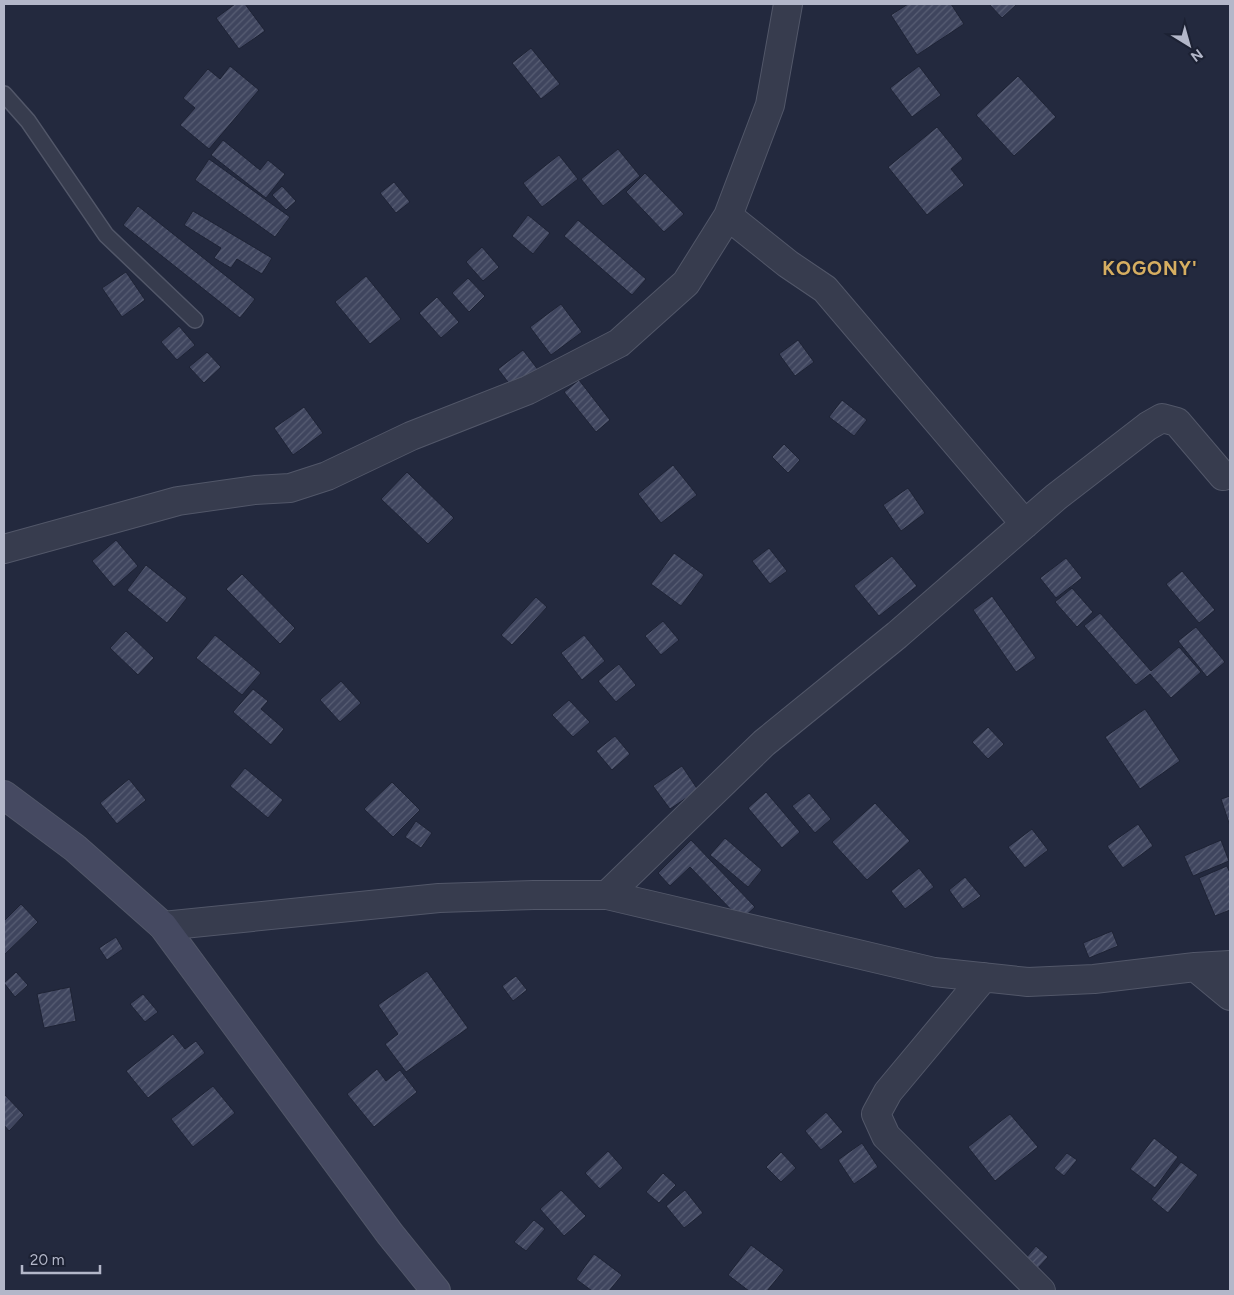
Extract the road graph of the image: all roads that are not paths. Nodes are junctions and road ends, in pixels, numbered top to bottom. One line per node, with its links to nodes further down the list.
1 (788, 4): 3 (street)
2 (4, 94): 4 (lane)
3 (728, 216): 6 (street); 7 (street)
4 (195, 320)
5 (1224, 476): 6 (street)
6 (1025, 524): 9 (street)
7 (4, 549)
8 (4, 795): 10 (main road)
9 (607, 896): 10 (street); 13 (street)
10 (164, 926): 15 (main road)
11 (1230, 965): 12 (street)
12 (1195, 967): 13 (street); 14 (street)
13 (984, 977): 16 (street)
14 (1230, 996)
15 (436, 1291)
16 (1041, 1291)

